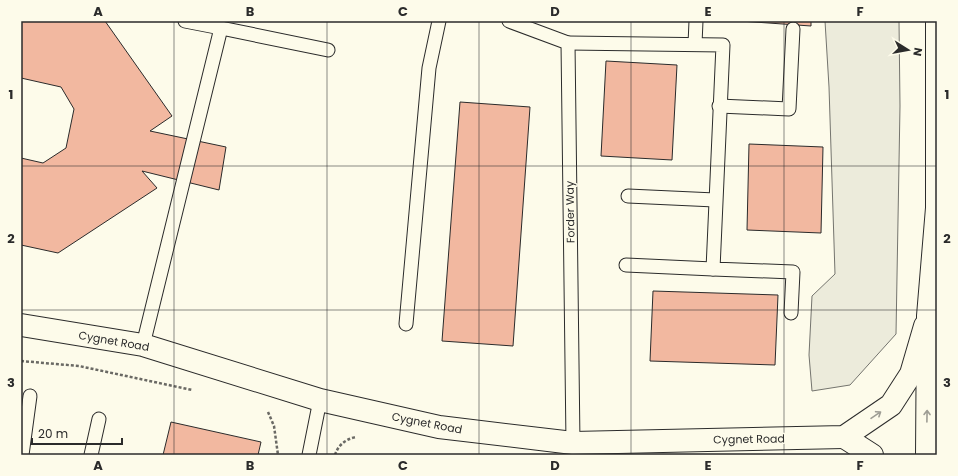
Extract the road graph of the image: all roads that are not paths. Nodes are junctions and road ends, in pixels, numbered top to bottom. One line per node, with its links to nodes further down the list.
1 (185, 21): 6 (lane)
2 (439, 21): 19 (lane)
3 (509, 21): 8 (lane)
4 (696, 21): 9 (lane)
5 (936, 21): 14 (street)
6 (221, 28): 10 (lane); 21 (lane)
7 (793, 29): 11 (lane)
8 (568, 43): 9 (lane); 26 (lane, Forder Way)
9 (695, 44): 11 (lane)
10 (328, 50)
11 (719, 106): 13 (lane)
12 (628, 196): 13 (lane)
13 (715, 200): 16 (lane)
14 (937, 209): 18 (street)
15 (626, 265): 16 (lane)
16 (713, 269): 17 (lane)
17 (791, 313)
18 (928, 316): 25 (street, one-way to 18); 31 (street, one-way to 18)
19 (406, 324)
20 (21, 325): 21 (street, Cygnet Road)
21 (143, 345): 23 (street, Cygnet Road)
22 (30, 396): 27 (lane)
23 (320, 400): 26 (street, Cygnet Road); 29 (lane)
24 (99, 419): 28 (lane)
25 (844, 437): 26 (street, Cygnet Road); 30 (street)
26 (573, 443)
27 (22, 455)
28 (91, 455)
29 (309, 455)
30 (872, 455)
31 (927, 455)

